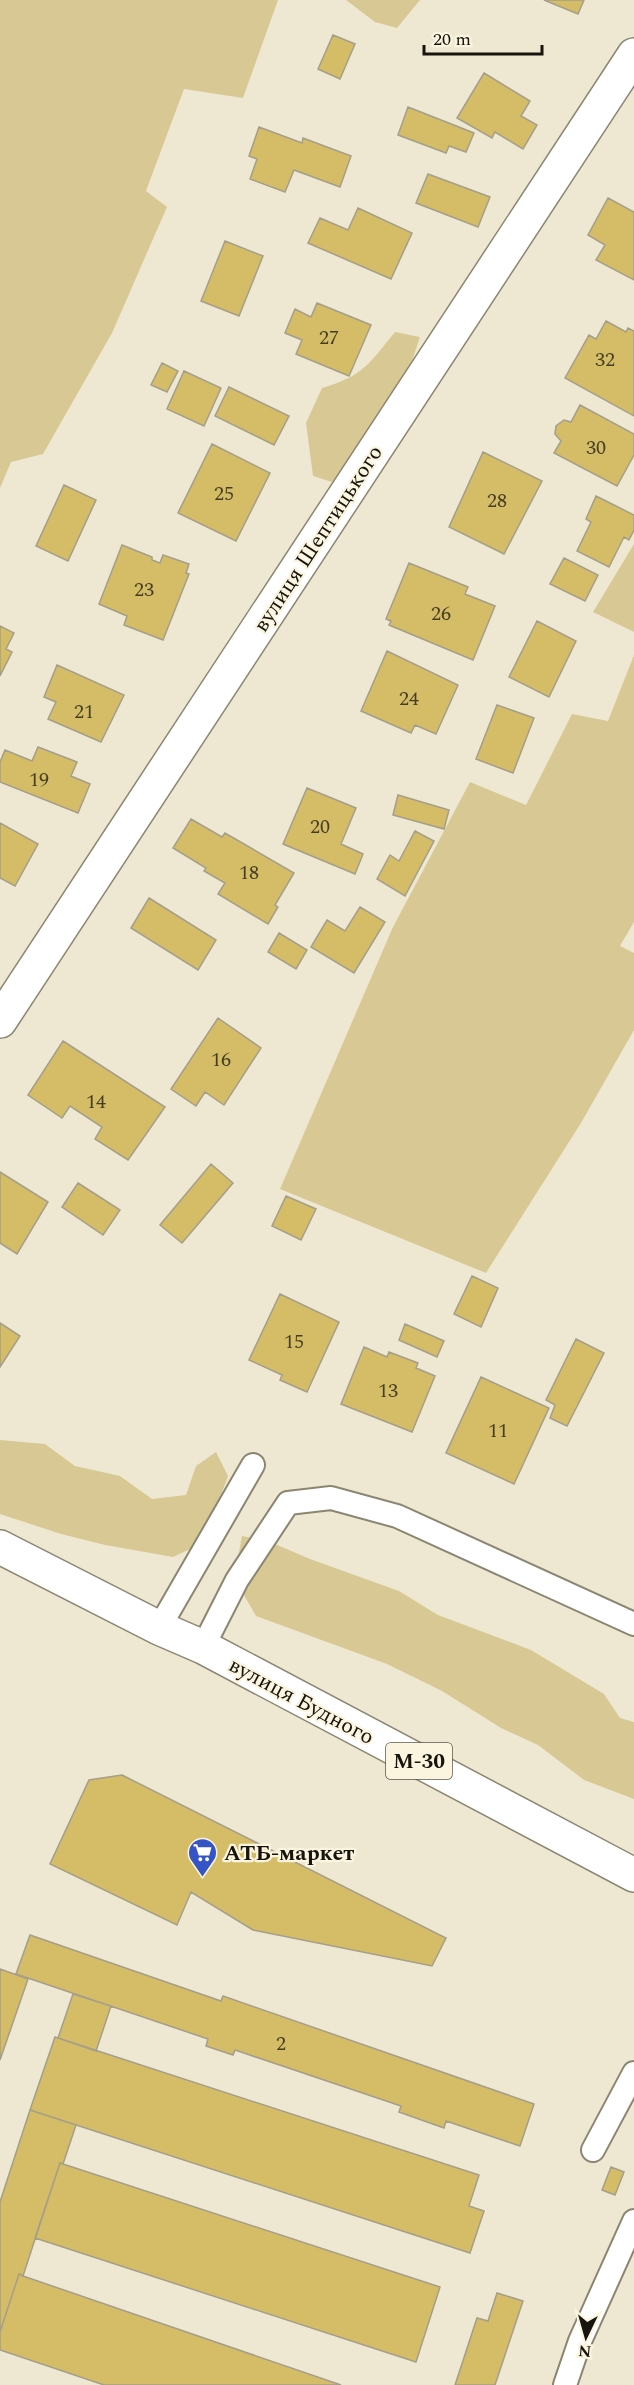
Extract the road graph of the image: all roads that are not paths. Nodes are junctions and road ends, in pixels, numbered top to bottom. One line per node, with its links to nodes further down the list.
1 (634, 55): 2 (main road, вулиця Шептицького)
2 (0, 1021)
3 (253, 1465): 6 (lane)
4 (0, 1547): 6 (main road, вулиця Будного / М-30)
5 (634, 1624): 7 (lane)
6 (159, 1628): 7 (main road, вулиця Будного / М-30)
7 (203, 1647): 8 (main road, вулиця Будного / М-30)
8 (634, 1875)
9 (634, 2073): 10 (lane)
10 (593, 2150)
11 (634, 2221): 12 (lane)
12 (564, 2385)

